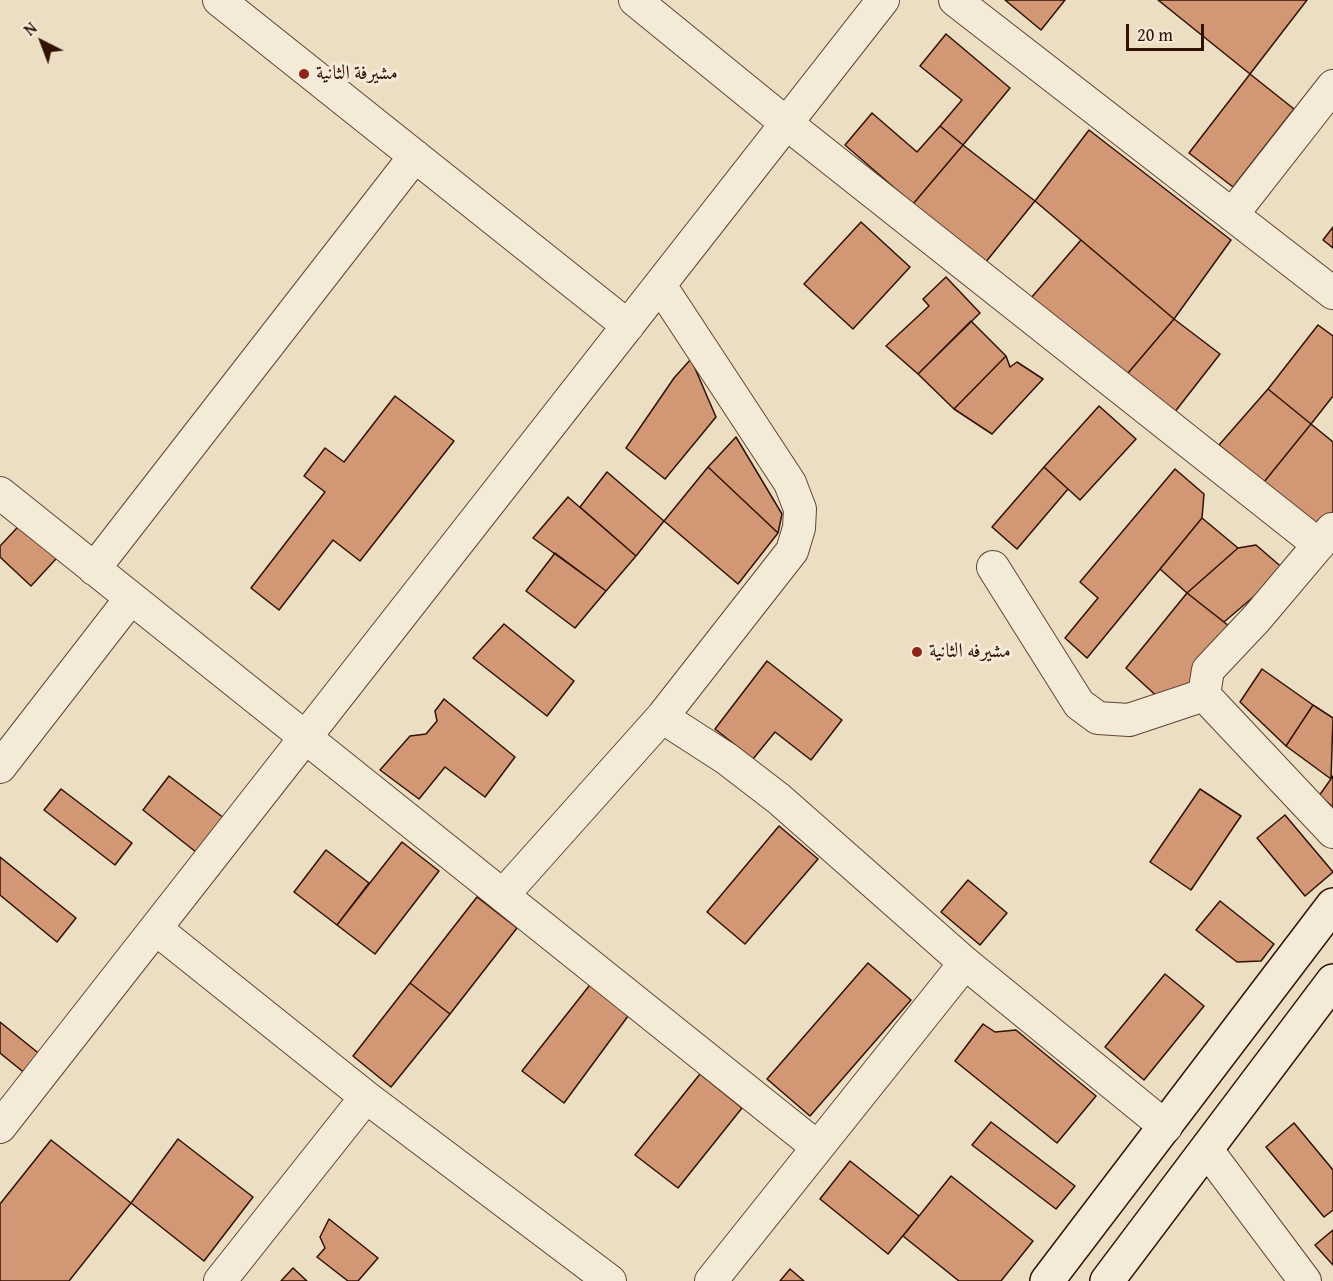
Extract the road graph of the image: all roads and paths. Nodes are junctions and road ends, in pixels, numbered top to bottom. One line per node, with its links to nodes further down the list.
1 (219, 0): 7 (street)
2 (635, 0): 6 (street)
3 (883, 0): 6 (street)
4 (955, 0): 8 (street)
5 (1333, 86): 8 (street)
6 (786, 123): 9 (street); 13 (street)
7 (415, 156): 11 (street); 15 (street)
8 (1232, 215): 10 (street)
9 (660, 285): 11 (street); 18 (street)
10 (1333, 293)
11 (628, 326): 19 (street)
12 (0, 493): 15 (street)
13 (1326, 537): 17 (street)
14 (993, 567): 17 (street)
15 (94, 569): 16 (street)
16 (131, 598): 19 (street); 20 (street)
17 (1204, 695): 21 (street)
18 (662, 717): 22 (street); 25 (street)
19 (305, 738): 22 (street); 24 (street)
20 (0, 767)
21 (1333, 832)
22 (503, 895): 30 (street)
23 (1333, 905): 29 (street)
24 (156, 929): 27 (street); 28 (street)
25 (965, 963): 29 (street); 30 (street)
26 (1333, 981): 31 (street)
27 (366, 1097): 32 (street); 33 (street)
28 (0, 1127)
29 (1166, 1127): 35 (street)
30 (816, 1146): 34 (street)
31 (1207, 1150): 36 (street); 37 (street)
32 (220, 1281)
33 (610, 1281)
34 (711, 1281)
35 (1047, 1281)
36 (1107, 1281)
37 (1305, 1281)

